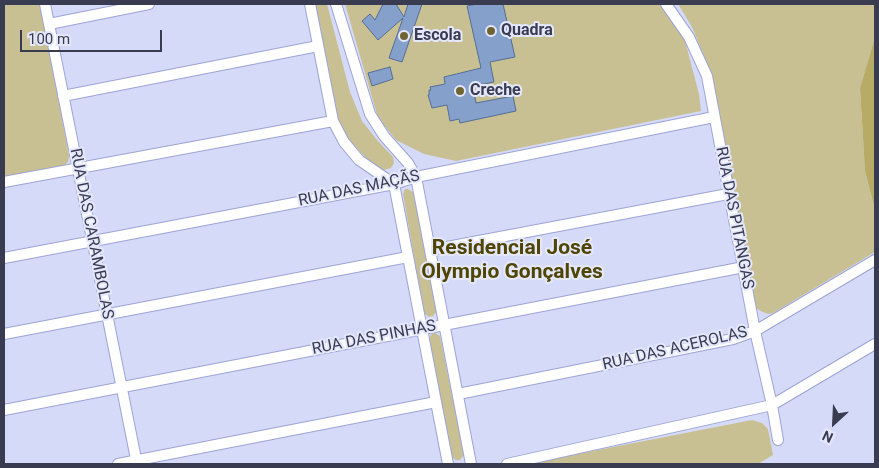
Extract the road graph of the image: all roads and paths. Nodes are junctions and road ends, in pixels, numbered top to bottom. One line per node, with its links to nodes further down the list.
1 (45, 4): 6 (street, RUA DAS CARAMBOLAS)
2 (149, 4): 6 (street)
3 (310, 4): 7 (street)
4 (336, 4): 12 (street)
5 (666, 4): 9 (street, RUA DAS PITANGAS)
6 (48, 24): 8 (street, RUA DAS CARAMBOLAS)
7 (318, 46): 8 (street); 10 (street)
8 (63, 96): 11 (street, RUA DAS CARAMBOLAS)
9 (714, 117): 12 (street, RUA DAS MAÇÃS); 15 (street, RUA DAS PITANGAS)
10 (333, 120): 11 (street); 14 (street)
11 (78, 168): 13 (street); 16 (street, RUA DAS CARAMBOLAS)
12 (416, 177): 14 (street, RUA DAS MAÇÃS); 17 (street)
13 (4, 182)
14 (394, 184): 16 (street, RUA DAS MAÇÃS); 18 (street)
15 (728, 194): 17 (street); 21 (street, RUA DAS PITANGAS)
16 (92, 241): 19 (street, RUA DAS MAÇÃS); 22 (street, RUA DAS CARAMBOLAS)
17 (431, 250): 23 (street)
18 (408, 257): 22 (street); 24 (street)
19 (4, 258)
20 (875, 260): 25 (street, RUA DAS ACEROLAS)
21 (744, 268): 23 (street, RUA DAS PINHAS); 25 (street, RUA DAS PITANGAS)
22 (107, 313): 26 (street); 28 (street, RUA DAS CARAMBOLAS)
23 (444, 324): 24 (street, RUA DAS PINHAS); 29 (street)
24 (422, 329): 28 (street, RUA DAS PINHAS); 30 (street)
25 (755, 331): 29 (street, RUA DAS ACEROLAS); 31 (street, RUA DAS PITANGAS)
26 (4, 334)
27 (875, 344): 31 (street)
28 (122, 388): 32 (street, RUA DAS PINHAS); 34 (street, RUA DAS CARAMBOLAS)
29 (458, 394): 37 (street)
30 (436, 402): 34 (street); 36 (street)
31 (772, 405): 33 (street, RUA DAS PITANGAS); 38 (street)
32 (4, 410)
33 (778, 440)
34 (137, 462): 35 (street)
35 (118, 464)
36 (448, 464)
37 (471, 464)
38 (507, 464)

